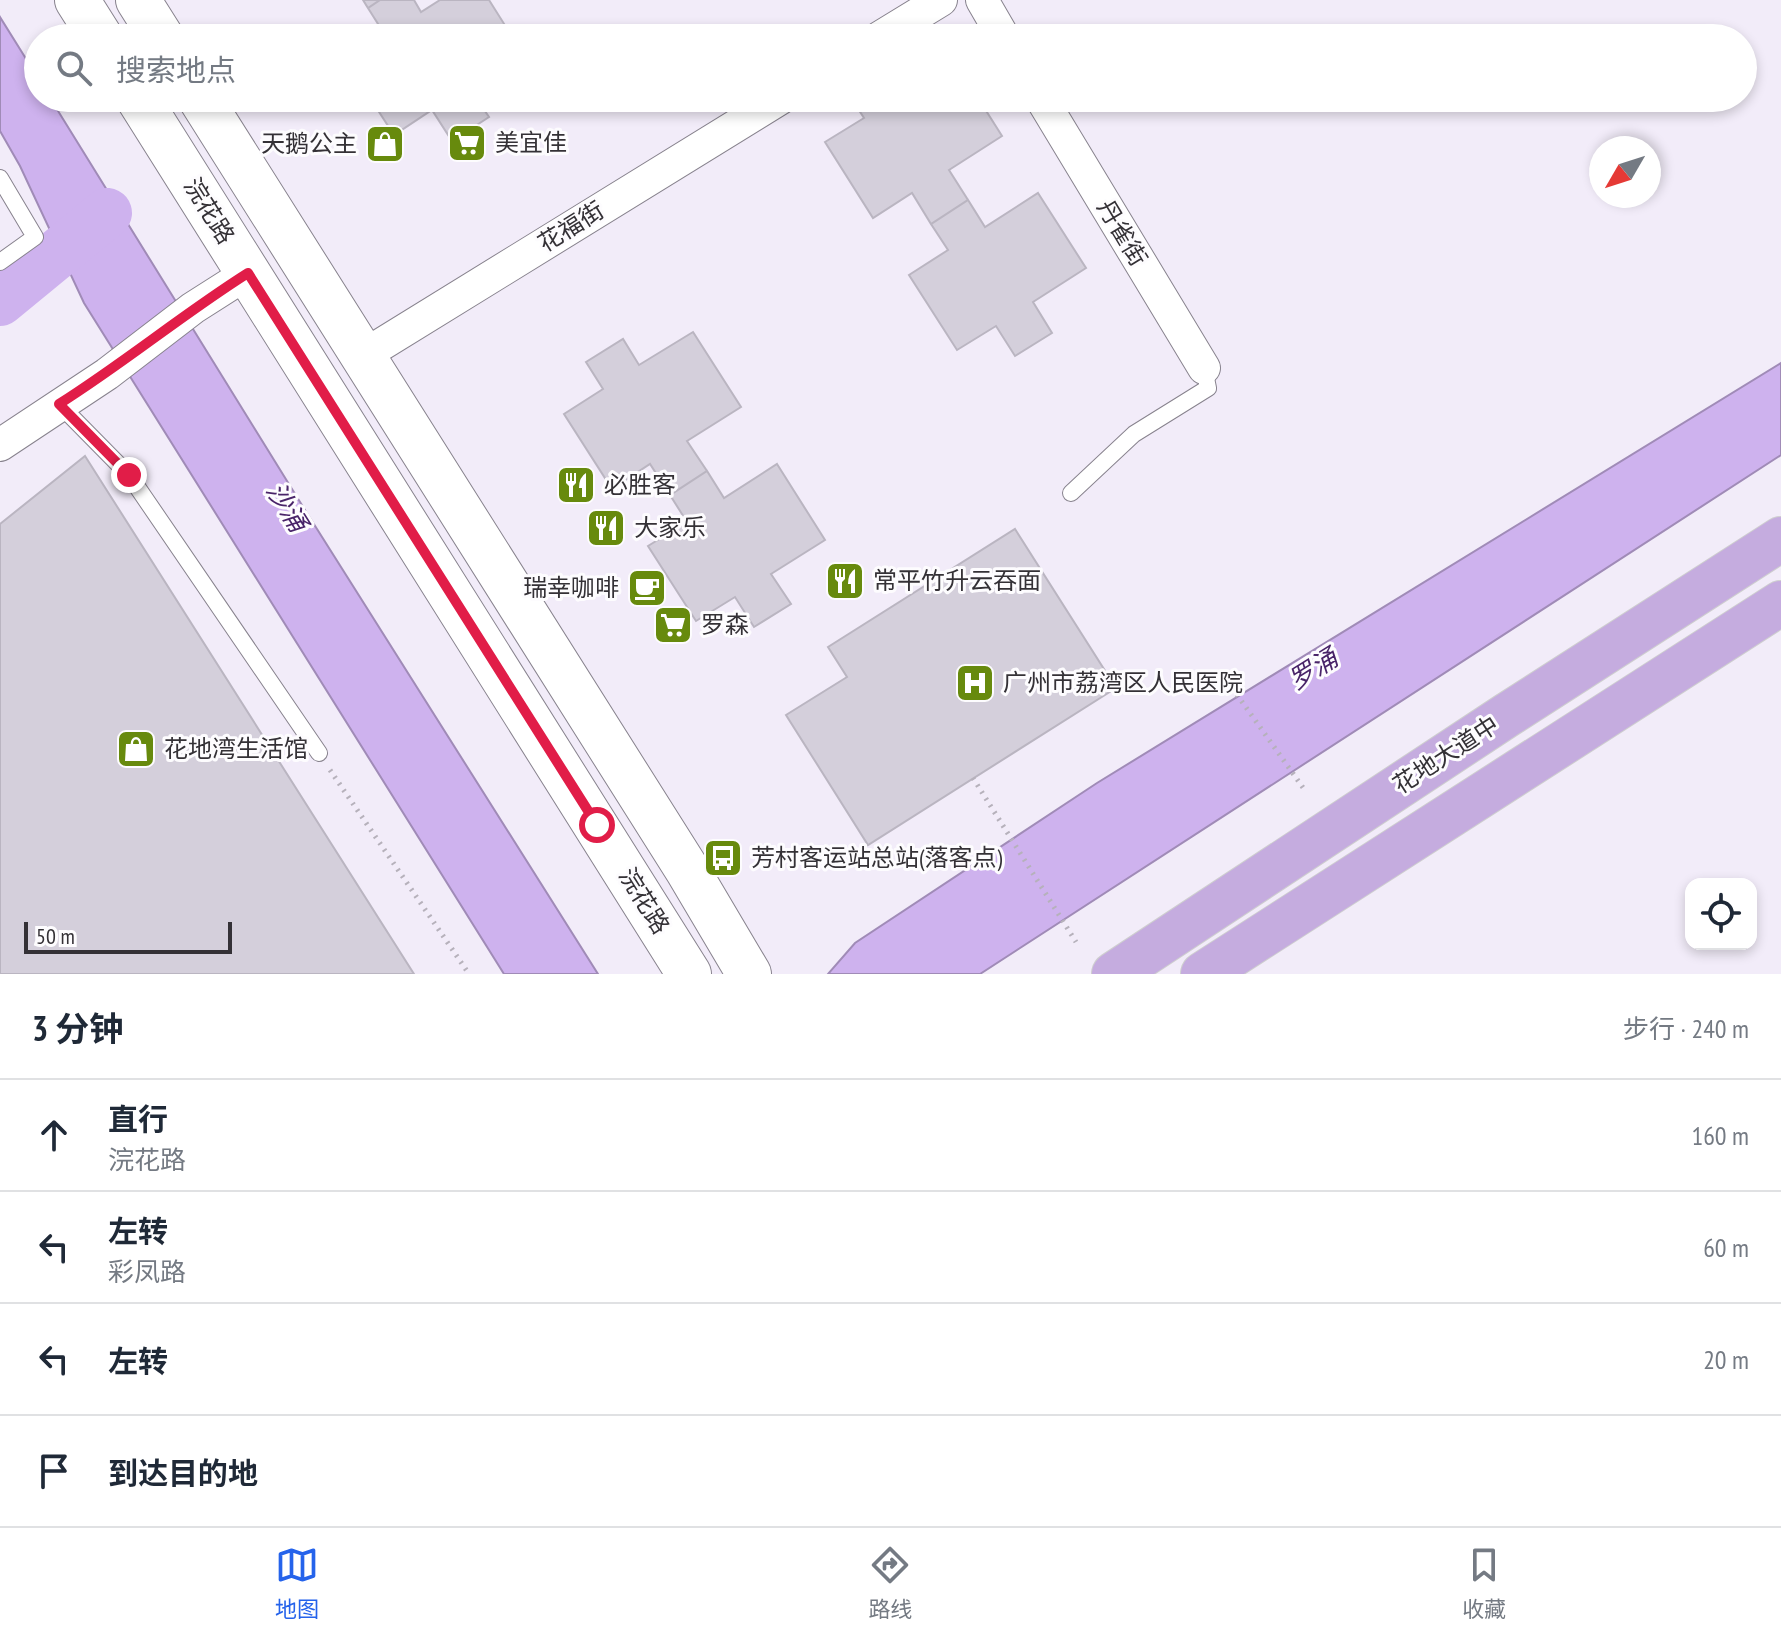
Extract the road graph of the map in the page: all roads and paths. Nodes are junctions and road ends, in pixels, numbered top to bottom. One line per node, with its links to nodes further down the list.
1 (77, 0): 5 (main road)
2 (138, 0): 6 (main road)
3 (941, 0): 7 (street)
4 (982, 0): 8 (street)
5 (92, 24)
6 (153, 24)
7 (902, 24)
8 (996, 24)
9 (147, 112): 15 (main road, 浣花路)
10 (209, 112): 16 (main road)
11 (758, 112): 16 (street, 花福街)
12 (1049, 112): 17 (street, 丹雀街)
13 (0, 178): 14 (lane)
14 (0, 262)
15 (248, 273): 18 (street); 28 (main road, 浣花路)
16 (361, 357): 30 (main road)
17 (1204, 368): 20 (lane)
18 (59, 404): 19 (street); 24 (lane)
19 (0, 445)
20 (1071, 493)
21 (1781, 539): 31 (main road, 花地大道中)
22 (1781, 603): 32 (main road)
23 (1223, 675): 26 (path)
24 (319, 753): 29 (path)
25 (973, 778): 27 (path)
26 (1304, 789)
27 (1076, 942)
28 (685, 969)
29 (469, 974)
30 (749, 974)
31 (1114, 974)
32 (1203, 974)

